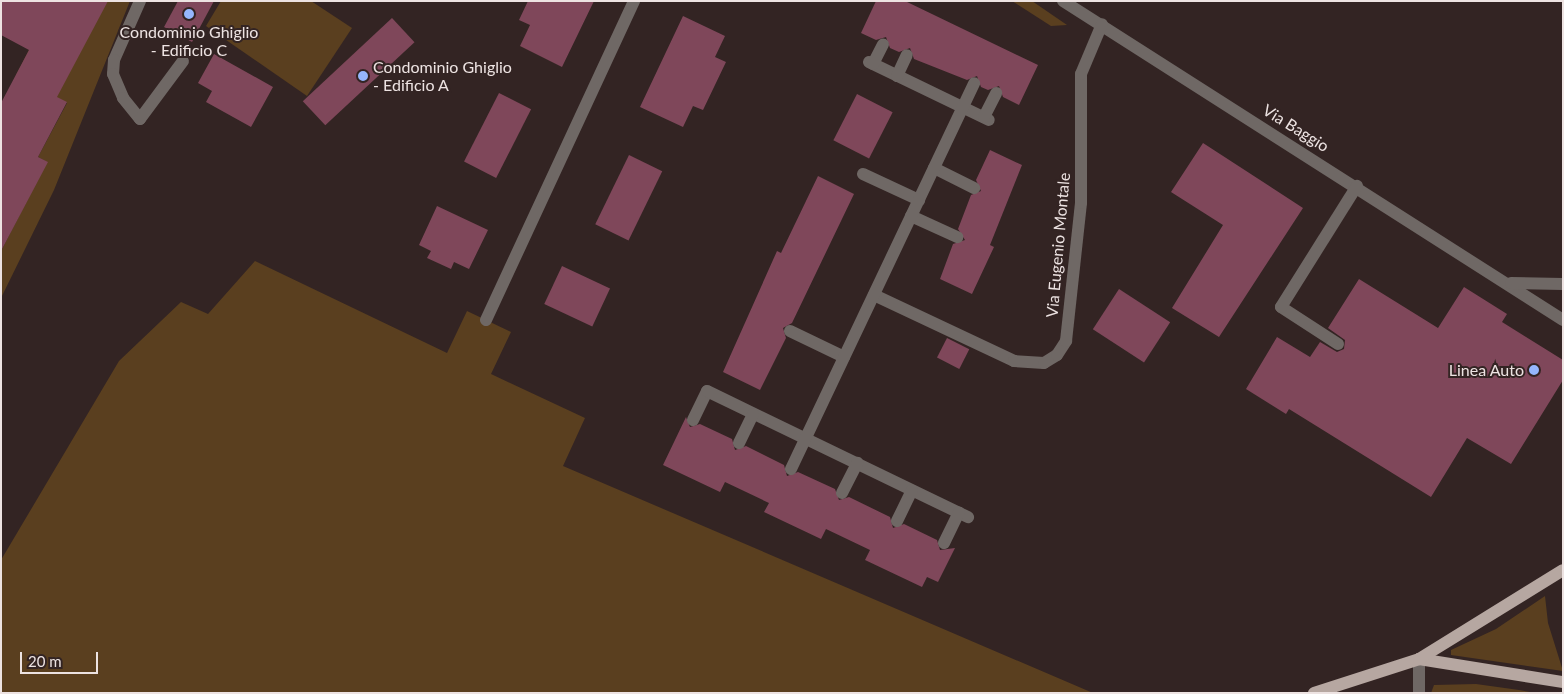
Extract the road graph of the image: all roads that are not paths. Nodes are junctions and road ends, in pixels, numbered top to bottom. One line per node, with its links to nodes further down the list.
1 (140, 1): 7 (street)
2 (634, 1): 22 (street)
3 (1063, 1): 4 (street, Via Baggio)
4 (1102, 24): 14 (street, Via Baggio); 21 (street, Via Eugenio Montale)
5 (883, 44): 8 (street)
6 (907, 56): 8 (street)
7 (183, 61)
8 (897, 76): 11 (street)
9 (974, 83): 11 (street)
10 (996, 93): 11 (street)
11 (963, 107): 12 (street)
12 (934, 168): 15 (street); 16 (street)
13 (863, 174): 16 (street)
14 (1357, 186): 19 (street, Via Baggio); 25 (street)
15 (974, 188)
16 (919, 200): 17 (street)
17 (911, 216): 18 (street); 21 (street)
18 (957, 237)
19 (1511, 283): 20 (street); 23 (street, Via Baggio)
20 (1563, 284)
21 (874, 295): 26 (street)
22 (486, 320)
23 (1563, 320)
24 (790, 331): 26 (street)
25 (1338, 344)
26 (844, 357): 29 (street)
27 (753, 414): 28 (street); 29 (street); 30 (street)
28 (693, 420)
29 (805, 439): 31 (street); 32 (street)
30 (740, 443)
31 (857, 463): 33 (street); 34 (street)
32 (791, 469)
33 (912, 490): 35 (street); 36 (street)
34 (842, 493)
35 (897, 521)
36 (944, 543)
37 (1563, 570): 38 (main road)
38 (1419, 659): 39 (main road); 40 (main road); 41 (street)
39 (1563, 682)
40 (1314, 693)
41 (1419, 693)

